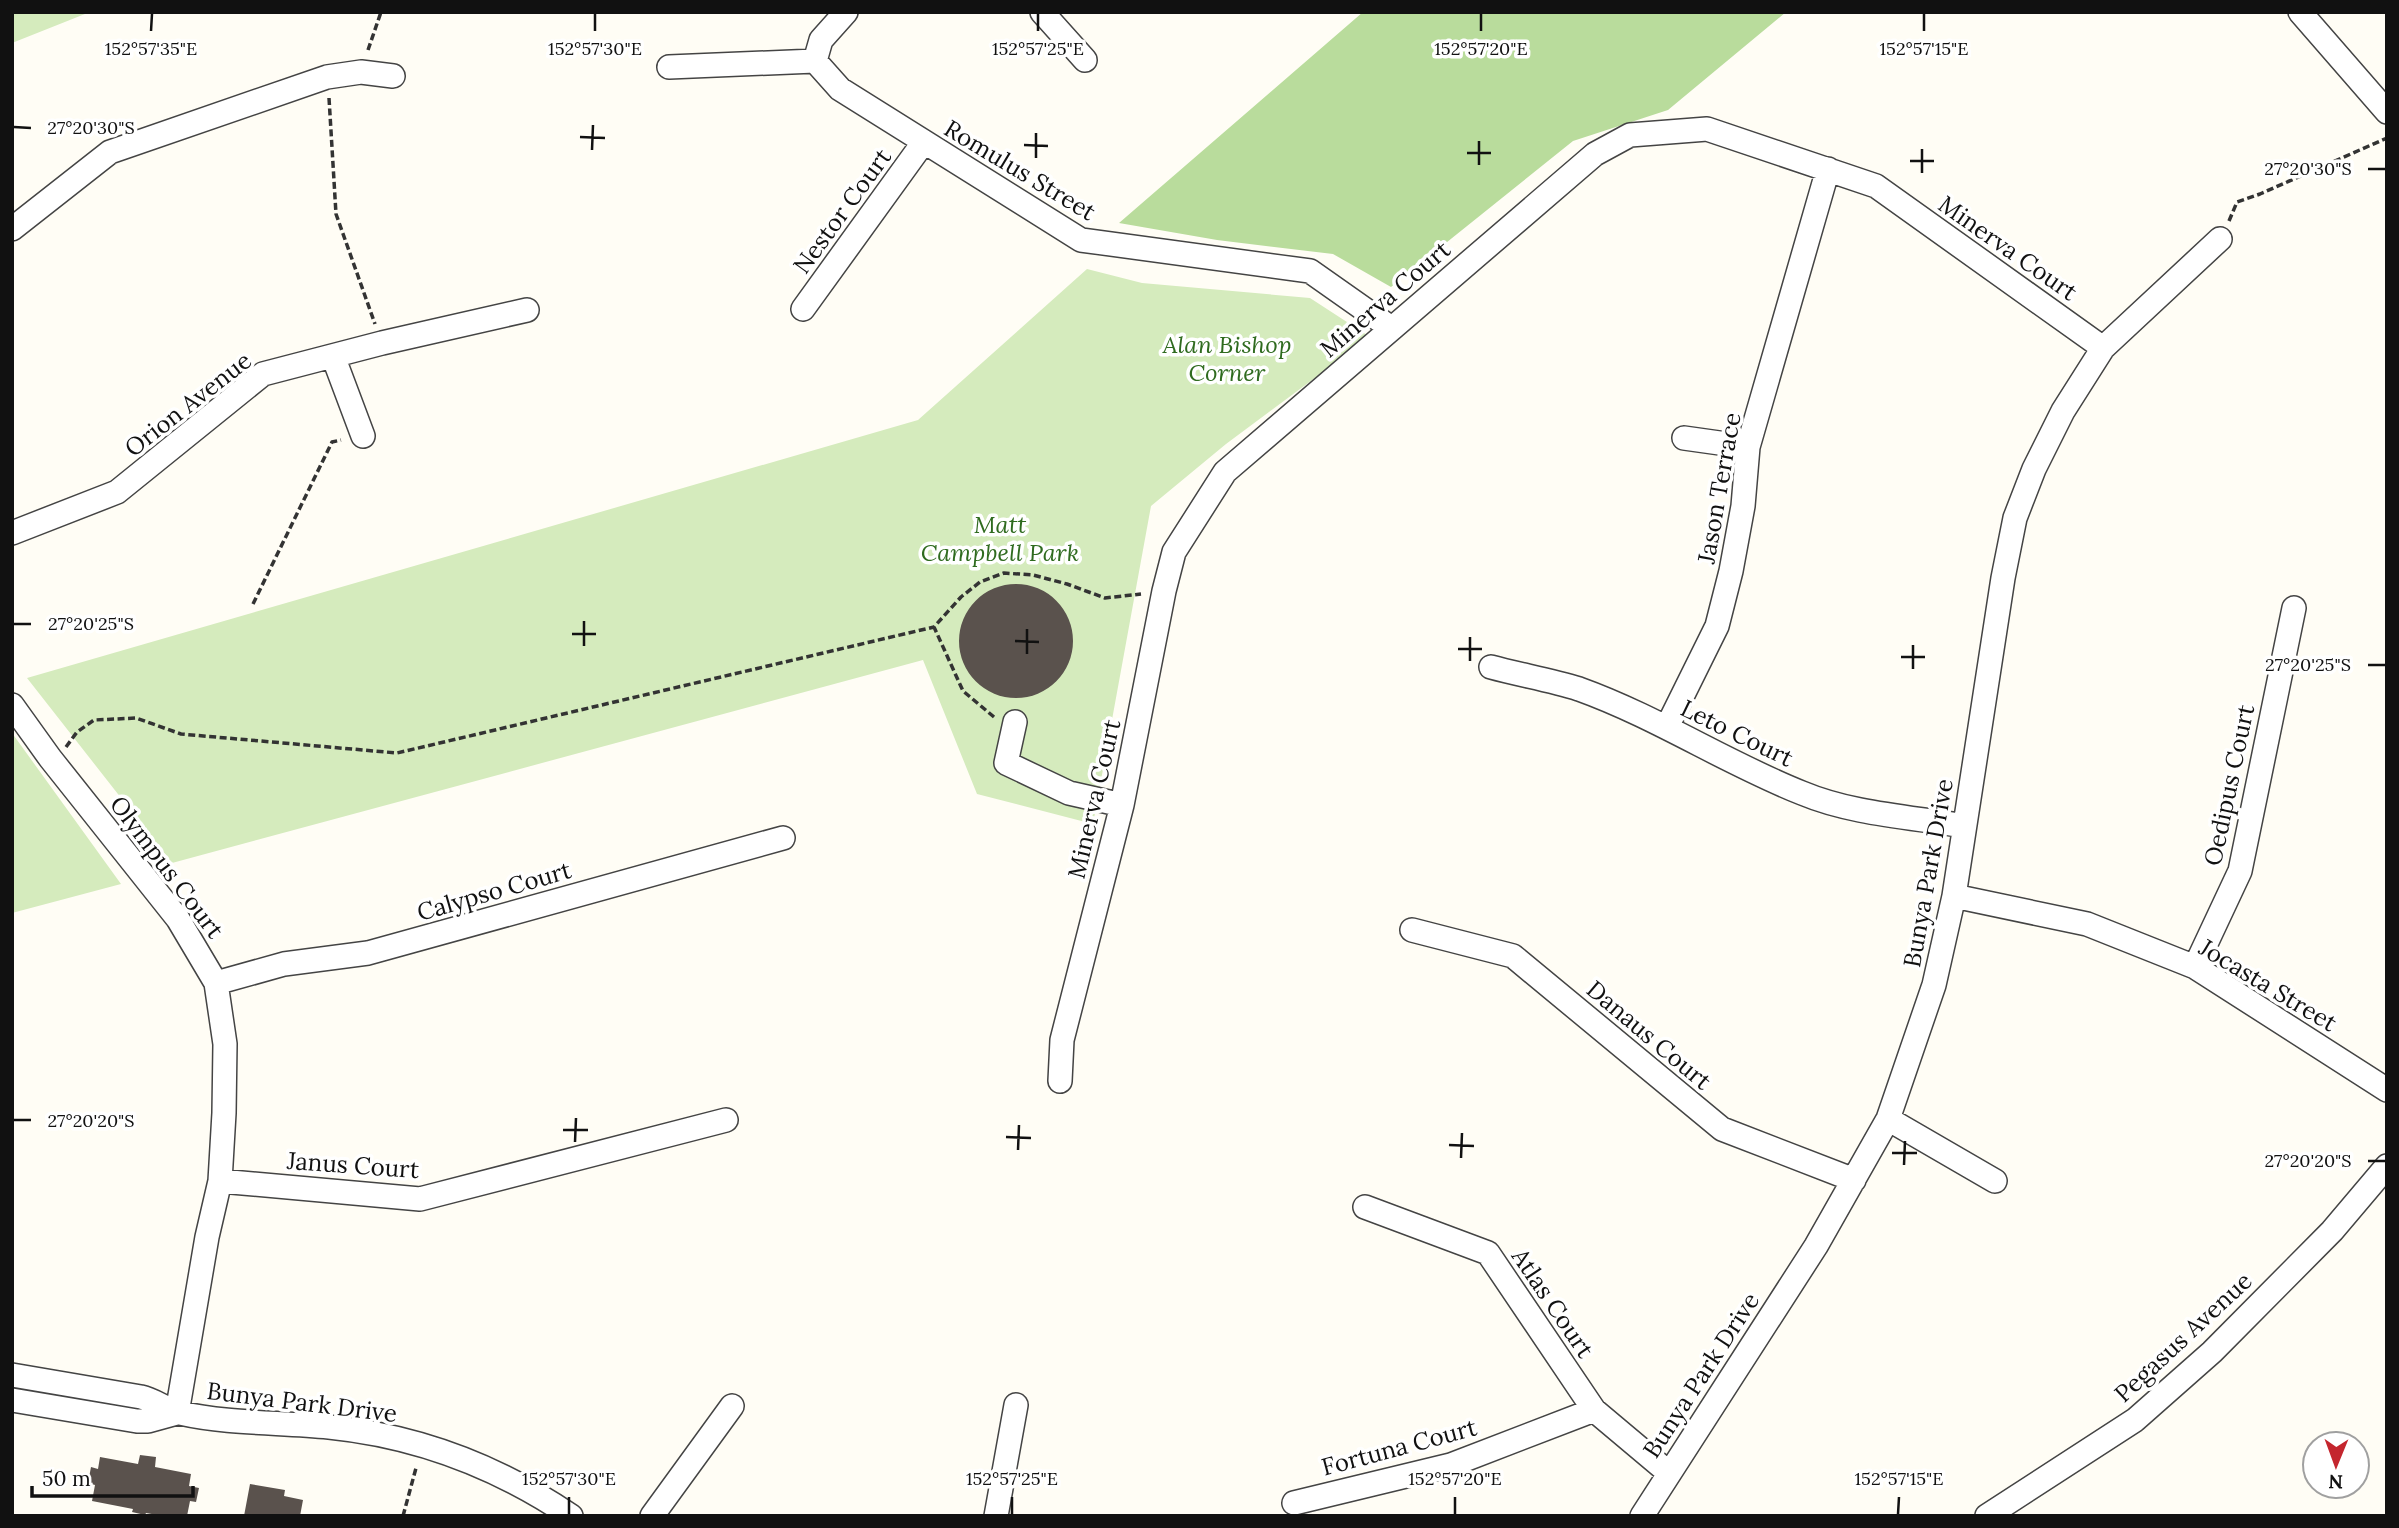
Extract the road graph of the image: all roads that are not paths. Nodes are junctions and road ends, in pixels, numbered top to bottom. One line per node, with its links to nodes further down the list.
1 (846, 12): 5 (street)
2 (1042, 12): 4 (street)
3 (2300, 12): 8 (street)
4 (1085, 60)
5 (815, 61): 6 (street); 9 (street, Romulus Street)
6 (669, 67)
7 (393, 76): 11 (street)
8 (2387, 112)
9 (923, 143): 13 (street, Nestor Court); 15 (street, Romulus Street)
10 (1828, 169): 15 (street, Minerva Court); 16 (street, Minerva Court); 20 (street, Jason Terrace)
11 (12, 229)
12 (2220, 239): 16 (street, Bunya Park Drive)
13 (803, 309)
14 (527, 310): 17 (street, Orion Avenue)
15 (1391, 328): 27 (street, Minerva Court)
16 (2103, 348): 28 (street, Bunya Park Drive)
17 (333, 356): 18 (street); 21 (street, Orion Avenue)
18 (363, 436)
19 (1684, 438): 20 (street)
20 (1748, 447): 26 (street, Jason Terrace)
21 (12, 533)
22 (2294, 608): 32 (street, Oedipus Court)
23 (1491, 667): 26 (street, Leto Court)
24 (12, 705): 33 (street, Olympus Court)
25 (1015, 722): 27 (street)
26 (1667, 727): 28 (street, Leto Court)
27 (1122, 805): 34 (street, Minerva Court)
28 (1964, 826): 30 (street, Bunya Park Drive)
29 (783, 838): 33 (street, Calypso Court)
30 (1954, 896): 32 (street, Jocasta Street); 36 (street, Bunya Park Drive)
31 (1412, 930): 39 (street, Danaus Court)
32 (2195, 967): 35 (street, Jocasta Street)
33 (216, 983): 40 (street, Olympus Court)
34 (1060, 1081)
35 (2387, 1090)
36 (1888, 1119): 39 (street, Bunya Park Drive); 41 (street)
37 (726, 1120): 40 (street, Janus Court)
38 (2387, 1166): 55 (street, Pegasus Avenue)
39 (1854, 1180): 49 (street, Bunya Park Drive)
40 (220, 1181): 48 (street, Olympus Court)
41 (1995, 1181)
42 (1365, 1207): 47 (street, Atlas Court)
43 (12, 1375): 48 (street, Bunya Park Drive)
44 (12, 1400): 48 (street, Bunya Park Drive)
45 (1016, 1405): 53 (street)
46 (732, 1406): 52 (street)
47 (1594, 1410): 49 (street, Atlas Court); 50 (street, Fortuna Court)
48 (177, 1413): 51 (street, Bunya Park Drive)
49 (1669, 1473): 54 (street, Bunya Park Drive)
50 (1294, 1503)
51 (571, 1516)
52 (652, 1516)
53 (996, 1516)
54 (1642, 1516)
55 (1987, 1516)

